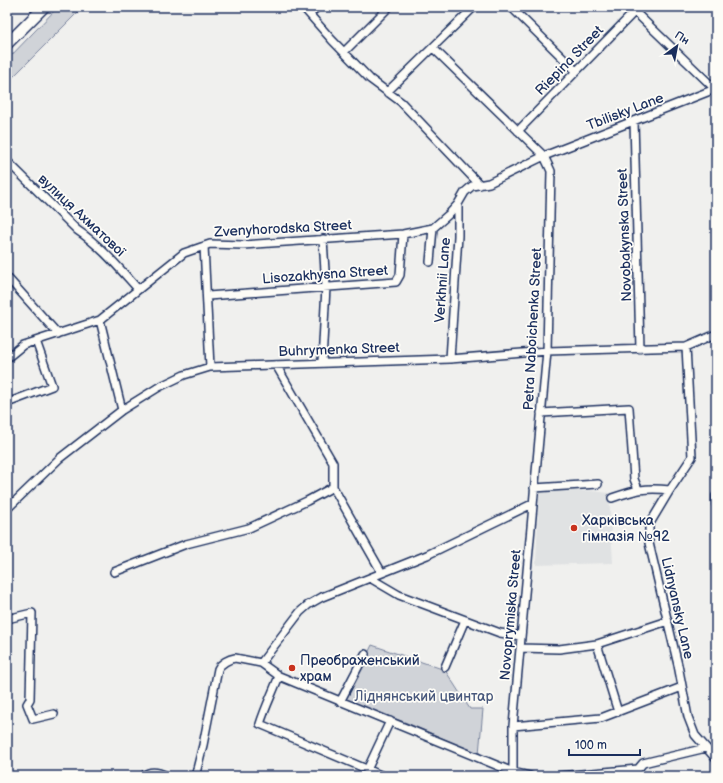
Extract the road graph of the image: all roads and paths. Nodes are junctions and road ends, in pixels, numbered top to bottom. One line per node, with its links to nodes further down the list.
1 (44, 7): 9 (highway)
2 (303, 7): 8 (street)
3 (316, 7): 8 (street)
4 (389, 7): 11 (street)
5 (474, 7): 10 (street)
6 (511, 7): 12 (street)
7 (635, 8): 12 (street, Riepina Street); 13 (street)
8 (310, 14): 11 (street)
9 (7, 44)
10 (433, 48): 14 (street); 16 (street, Petra Naboichenka Street)
11 (344, 52): 14 (street)
12 (576, 71): 16 (street, Riepina Street)
13 (716, 90): 15 (street, Tbilisky Lane)
14 (387, 92): 19 (street)
15 (634, 121): 17 (street, Tbilisky Lane); 35 (street, Novobakynska Street)
16 (518, 131): 17 (street, Petra Naboichenka Street)
17 (544, 156): 19 (street, Zvenyhorodska Street); 36 (street, Petra Naboichenka Street)
18 (7, 161): 28 (street, вулиця Ахматової)
19 (480, 185): 20 (street, Zvenyhorodska Street)
20 (458, 204): 21 (street, Zvenyhorodska Street); 38 (street, Verkhnii Lane)
21 (433, 228): 22 (street, Zvenyhorodska Street); 25 (street)
22 (403, 234): 23 (street, Zvenyhorodska Street); 27 (street, Lisozakhysna Street)
23 (323, 239): 24 (street, Zvenyhorodska Street); 27 (street)
24 (204, 246): 28 (street, Zvenyhorodska Street); 29 (street)
25 (430, 262)
26 (7, 277): 31 (street)
27 (326, 287): 29 (street, Lisozakhysna Street); 39 (street)
28 (138, 289): 30 (street, Zvenyhorodska Street)
29 (208, 296): 41 (street)
30 (100, 320): 31 (street, Zvenyhorodska Street); 43 (street)
31 (58, 334): 33 (street, Zvenyhorodska Street)
32 (716, 334): 34 (street, Buhrymenka Street)
33 (36, 341): 37 (street, Zvenyhorodska Street); 42 (street)
34 (686, 347): 35 (street, Buhrymenka Street); 49 (street, Lidnyansky Lane)
35 (640, 348): 36 (street, Buhrymenka Street)
36 (547, 350): 38 (street, Buhrymenka Street); 44 (street, Petra Naboichenka Street)
37 (7, 358)
38 (450, 358): 39 (street, Buhrymenka Street)
39 (322, 362): 40 (street, Buhrymenka Street)
40 (276, 365): 41 (street, Buhrymenka Street); 46 (street)
41 (210, 367): 43 (street, Buhrymenka Street)
42 (7, 403)
43 (122, 410): 54 (street, Buhrymenka Street)
44 (541, 413): 47 (street, Petra Naboichenka Street); 48 (street)
45 (598, 484): 47 (street)
46 (333, 487): 55 (street); 56 (street)
47 (534, 488): 52 (street, Petra Naboichenka Street)
48 (638, 489): 49 (street); 51 (street)
49 (670, 490): 60 (street, Lidnyansky Lane)
50 (716, 496): 53 (street)
51 (612, 498)
52 (532, 504): 56 (street); 61 (street, Novoprymiska Street)
53 (716, 504)
54 (7, 509)
55 (114, 572)
56 (382, 573): 57 (street)
57 (370, 578): 59 (street); 65 (street)
58 (7, 619): 71 (street)
59 (465, 620): 61 (street); 66 (street)
60 (668, 621): 62 (street); 68 (street, Lidnyansky Lane)
61 (521, 636): 63 (street, Novoprymiska Street)
62 (597, 644): 63 (street); 70 (street)
63 (520, 648): 73 (street, Novoprymiska Street)
64 (365, 654): 69 (street)
65 (261, 663): 67 (street); 81 (street)
66 (445, 667)
67 (279, 676): 69 (street); 76 (street)
68 (682, 687): 70 (street); 74 (street, Lidnyansky Lane)
69 (340, 702): 72 (street)
70 (618, 712): 73 (street)
71 (54, 714)
72 (390, 721): 76 (street); 78 (street)
73 (513, 726): 78 (street, Novoprymiska Street)
74 (706, 748): 75 (street, Lidnyansky Lane); 77 (street)
75 (716, 759)
76 (367, 770): 82 (street)
77 (638, 773): 84 (street)
78 (513, 774): 83 (street)
79 (143, 776): 80 (street)
80 (167, 776)
81 (197, 776)
82 (383, 776)
83 (530, 776)
84 (558, 776)

